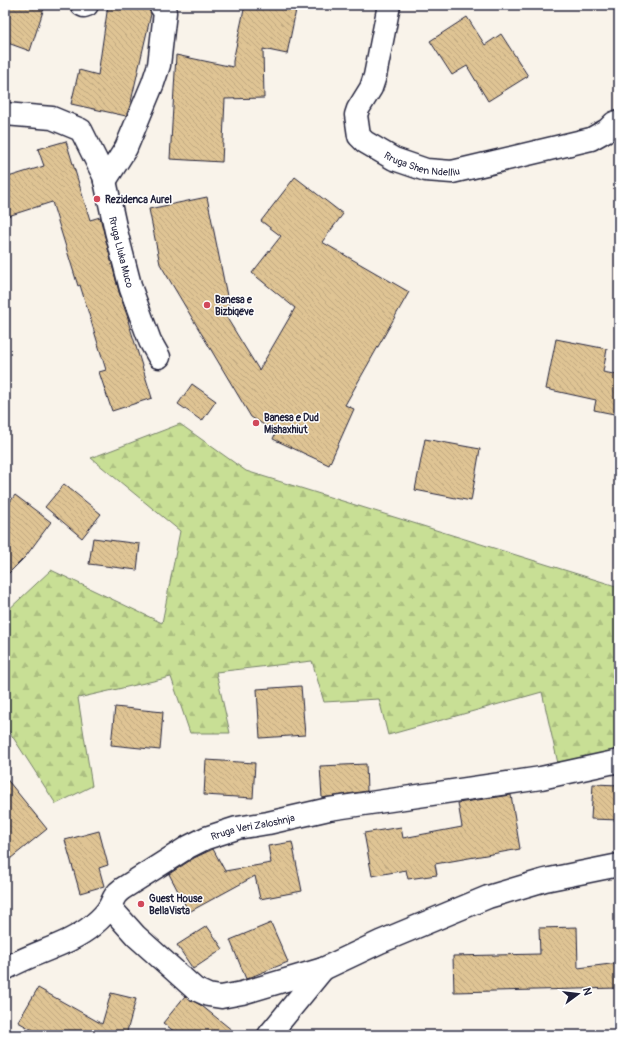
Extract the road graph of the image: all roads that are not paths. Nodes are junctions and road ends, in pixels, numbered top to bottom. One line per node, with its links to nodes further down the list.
1 (82, 5): 2 (street)
2 (87, 5)
3 (160, 5): 7 (street)
4 (389, 5): 6 (street, Rruga Shen Ndelliu)
5 (5, 114): 7 (street, Rruga Lluka Muco)
6 (619, 121)
7 (106, 181): 8 (street, Rruga Lluka Muco)
8 (159, 358)
9 (619, 761): 11 (street, Rruga Veri Zaloshnja)
10 (619, 865): 13 (street)
11 (110, 907): 12 (street, Rruga Veri Zaloshnja); 13 (street)
12 (5, 969)
13 (323, 969): 14 (street)
14 (269, 1035)

